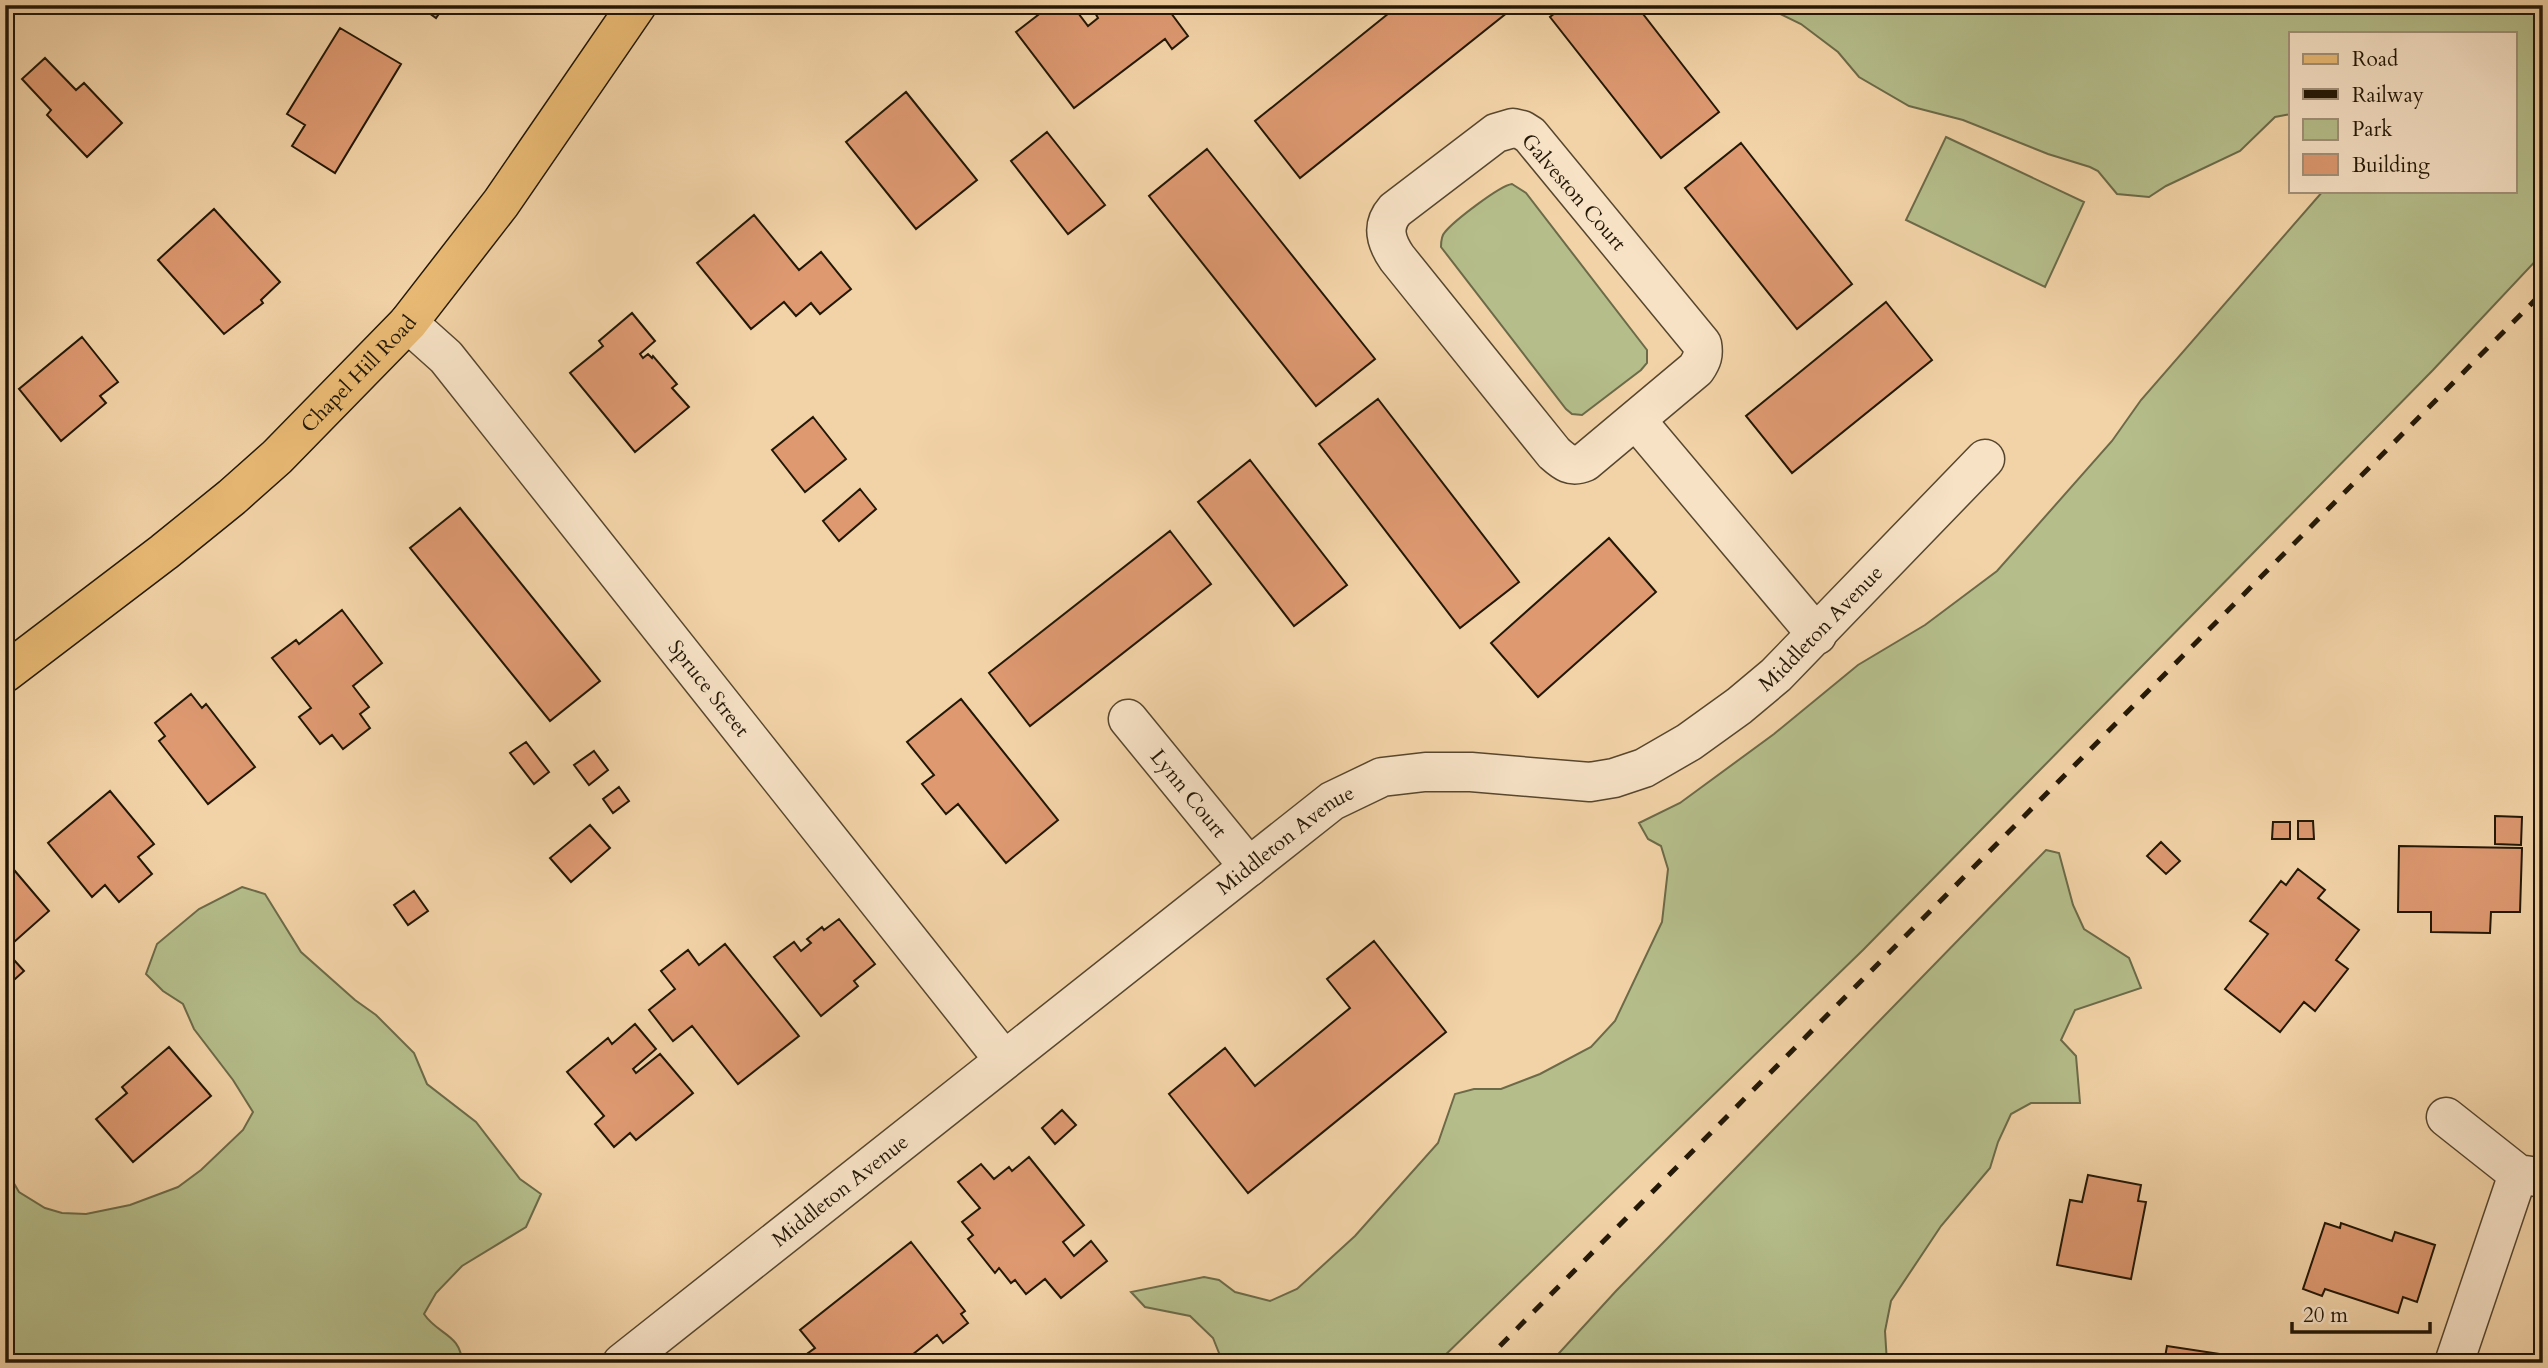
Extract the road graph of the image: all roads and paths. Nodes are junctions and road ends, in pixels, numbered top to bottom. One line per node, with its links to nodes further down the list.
1 (637, 5): 2 (main road, Chapel Hill Road)
2 (408, 323): 6 (main road, Chapel Hill Road); 9 (street, Spruce Street)
3 (1636, 420): 3 (street, Galveston Court); 5 (street)
4 (1985, 459): 5 (street, Middleton Avenue)
5 (1817, 635): 8 (street, Middleton Avenue)
6 (5, 673)
7 (1128, 719): 8 (street, Lynn Court)
8 (1249, 867): 9 (street, Middleton Avenue)
9 (1004, 1060): 12 (street, Middleton Avenue)
10 (2446, 1117): 11 (street)
11 (2530, 1176): 13 (street)
12 (622, 1363)
13 (2454, 1363)

